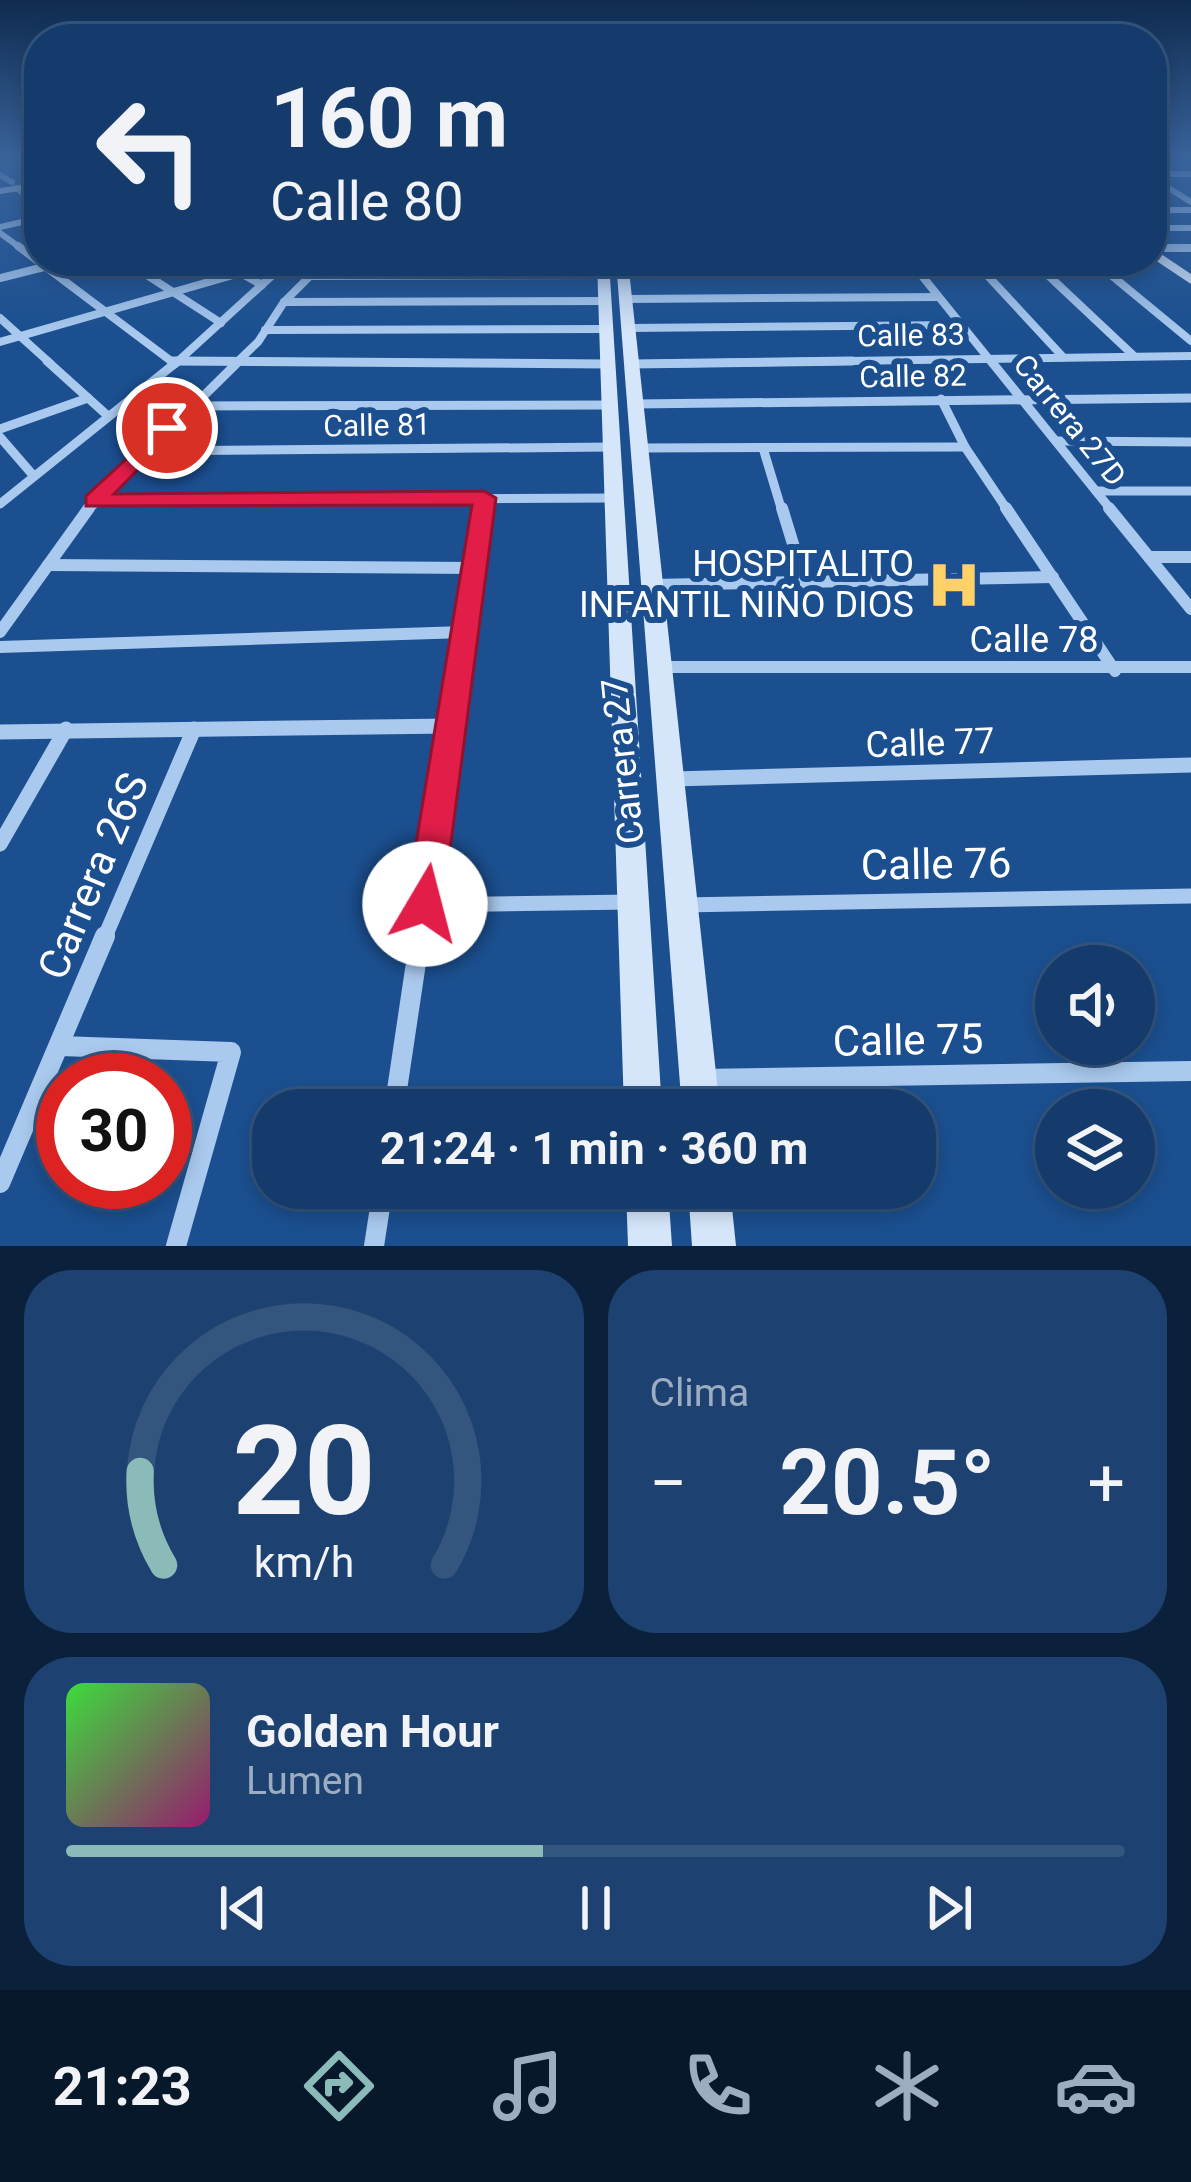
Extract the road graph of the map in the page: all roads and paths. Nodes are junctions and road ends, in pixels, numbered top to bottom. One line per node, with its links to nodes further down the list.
1 (0, 230): 2 (street)
2 (24, 249)
3 (58, 276): 19 (street)
4 (148, 276): 16 (street)
5 (229, 276): 16 (street)
6 (246, 276): 14 (street)
7 (272, 276): 14 (street)
8 (308, 276): 15 (street); 18 (street)
9 (693, 276): 15 (street)
10 (921, 276): 17 (street, Carrera 27D)
11 (988, 276): 29 (street)
12 (1050, 276): 27 (street)
13 (1112, 276): 25 (street)
14 (262, 285): 21 (street)
15 (615, 291): 17 (street); 18 (street); 22 (street); 23 (street); 32 (main road, Carrera 27)
16 (173, 292): 19 (street); 21 (street)
17 (938, 297): 22 (street, Carrera 27D)
18 (284, 302): 23 (street)
19 (105, 312): 24 (street); 31 (street)
20 (0, 318): 24 (street)
21 (220, 323): 31 (street)
22 (962, 325): 30 (street, Carrera 27D)
23 (266, 331): 33 (street)
24 (20, 336): 26 (street); 34 (street)
25 (1191, 341)
26 (0, 342)
27 (1134, 356): 28 (street, Calle 83); 29 (street, Calle 83)
28 (1191, 356)
29 (1063, 357): 30 (street, Calle 83)
30 (990, 358): 32 (street, Calle 83); 35 (street, Carrera 27D)
31 (175, 364): 33 (street, Calle 83); 40 (street)
32 (620, 364): 33 (street, Calle 83); 38 (main road, Carrera 27)
33 (233, 365): 39 (street)
34 (88, 398): 40 (street); 41 (street)
35 (1022, 398): 36 (street, Calle 82); 37 (street, Calle 82); 42 (street, Carrera 27D)
36 (1191, 398)
37 (941, 399): 38 (street, Calle 82); 45 (street)
38 (622, 404): 39 (street, Calle 82); 44 (main road, Carrera 27)
39 (192, 406): 47 (street)
40 (107, 416): 48 (street)
41 (0, 433): 48 (street)
42 (1056, 441): 43 (street); 50 (street, Carrera 27D)
43 (1191, 442)
44 (626, 447): 46 (street, Calle 81); 47 (street, Calle 81); 52 (main road, Carrera 27); 61 (main road, Carrera 27)
45 (965, 447): 46 (street, Calle 81); 59 (street)
46 (763, 448): 60 (street)
47 (142, 451): 53 (street)
48 (32, 474): 54 (street)
49 (1191, 490): 50 (street)
50 (1096, 491): 55 (street, Carrera 27D)
51 (484, 498): 52 (street); 53 (street); 58 (street)
52 (614, 498): 77 (main road, Carrera 27)
53 (94, 501): 57 (street)
54 (0, 503)
55 (1149, 557): 56 (street); 62 (street, Carrera 27D)
56 (1191, 557)
57 (48, 565): 58 (street); 63 (street)
58 (475, 568): 64 (street)
59 (1053, 578): 60 (street); 68 (street)
60 (805, 583): 61 (street)
61 (652, 585): 66 (main road, Carrera 27)
62 (1191, 610)
63 (0, 632)
64 (465, 632): 65 (street); 69 (street)
65 (0, 647)
66 (660, 667): 68 (street, Calle 78); 74 (main road, Carrera 27)
67 (1191, 667): 68 (street, Calle 78)
68 (1115, 670)
69 (452, 726): 71 (street); 78 (street)
70 (66, 729): 71 (street); 72 (street); 75 (street)
71 (194, 729): 80 (street, Carrera 26S)
72 (0, 732)
73 (1191, 765): 74 (street, Calle 77)
74 (671, 779): 79 (main road, Carrera 27)
75 (0, 844)
76 (1191, 896): 79 (street, Calle 76)
77 (633, 902): 78 (street); 84 (main road, Carrera 27)
78 (425, 904): 83 (street)
79 (682, 905): 82 (main road, Carrera 27)
80 (60, 1046): 86 (street, Carrera 26S); 90 (street)
81 (1191, 1071): 82 (street, Calle 75)
82 (698, 1079): 85 (main road, Carrera 27)
83 (397, 1089)
84 (642, 1089)
85 (699, 1089)
86 (0, 1183)
87 (380, 1209): 91 (street)
88 (648, 1209): 92 (main road)
89 (711, 1209): 93 (main road)
90 (176, 1246)
91 (374, 1246)
92 (650, 1246)
93 (714, 1246)

